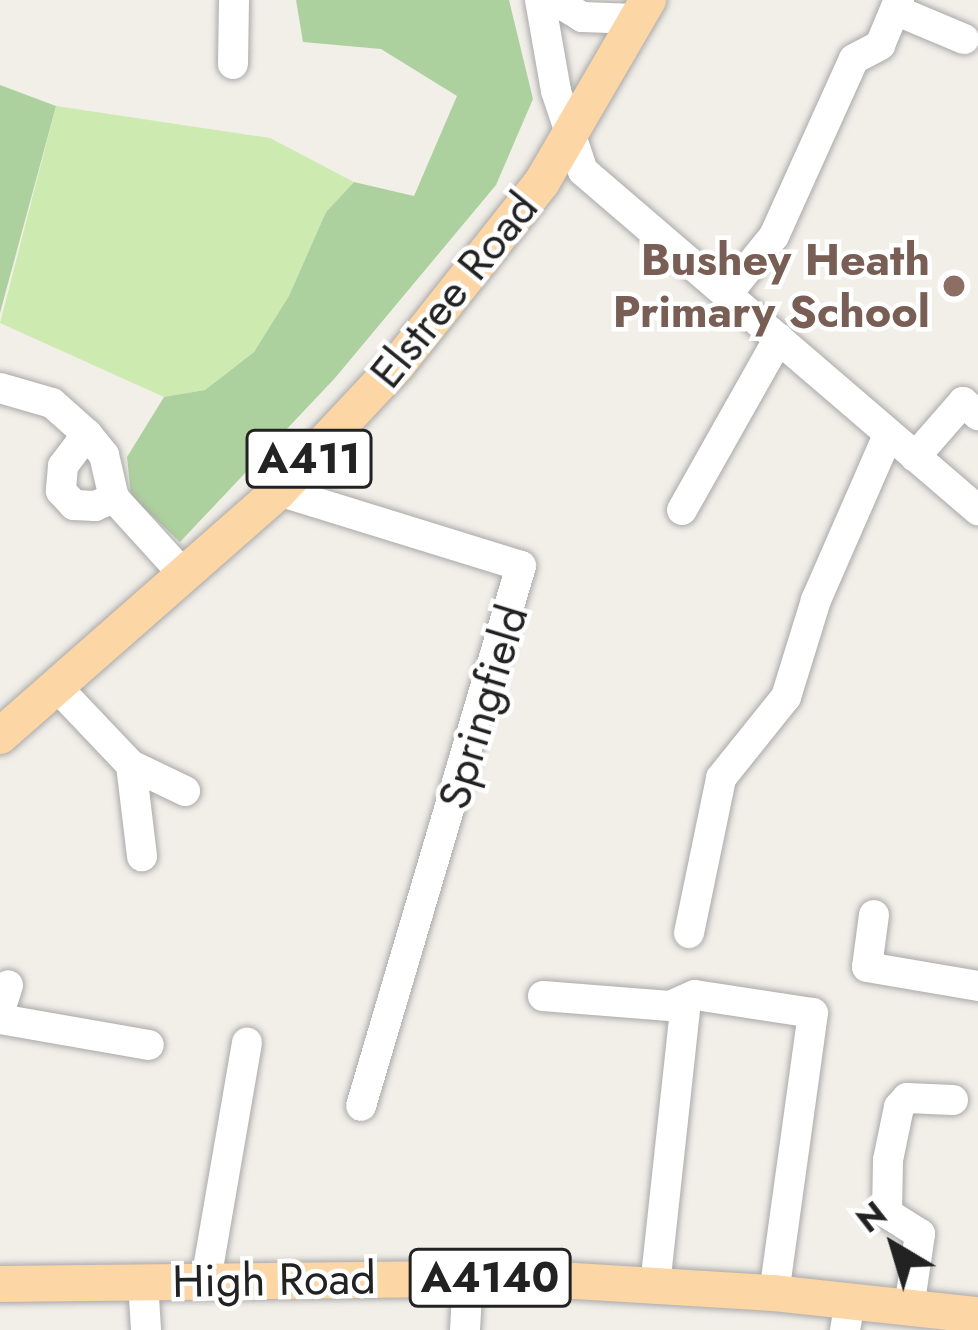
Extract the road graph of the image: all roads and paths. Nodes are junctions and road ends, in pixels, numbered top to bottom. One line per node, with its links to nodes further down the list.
1 (234, 0): 7 (street)
2 (540, 0): 8 (street)
3 (554, 0): 5 (street)
4 (897, 5): 6 (street); 9 (street)
5 (642, 10): 8 (main road, Elstree Road / A411)
6 (964, 39)
7 (233, 64)
8 (568, 136): 9 (street); 16 (main road, Elstree Road / A411)
9 (728, 293): 10 (street)
10 (779, 338): 14 (street); 18 (street)
11 (0, 388): 13 (street)
12 (978, 415): 15 (street)
13 (87, 434): 17 (street); 17 (street)
14 (888, 436): 15 (street); 27 (street)
15 (915, 457): 19 (street)
16 (279, 491): 20 (main road, Elstree Road / A411); 35 (street, Springfield)
17 (114, 497): 20 (street)
18 (682, 510)
19 (978, 510)
20 (184, 575): 21 (main road, Elstree Road / A411)
21 (55, 685): 22 (main road, Elstree Road / A411); 23 (street)
22 (0, 736)
23 (131, 765): 24 (street); 25 (street)
24 (185, 791)
25 (142, 856)
26 (874, 915): 28 (street)
27 (688, 933)
28 (978, 986)
29 (543, 996): 30 (street)
30 (686, 1000): 40 (street); 41 (street)
31 (0, 1019): 33 (street)
32 (247, 1043): 37 (street)
33 (149, 1045)
34 (953, 1100): 42 (street)
35 (361, 1106)
36 (468, 1277): 37 (main road, High Road / A4140); 40 (main road, High Road / A4140); 46 (street)
37 (206, 1280): 38 (main road, High Road / A4140)
38 (143, 1282): 39 (main road, High Road / A4140); 45 (street)
39 (0, 1284)
40 (655, 1286): 41 (main road, High Road / A4140)
41 (774, 1293): 44 (main road, High Road / A4140)
42 (909, 1309): 43 (main road, High Road / A4140); 44 (main road, High Road / A4140)
43 (978, 1315)
44 (848, 1317)
45 (146, 1330)
46 (465, 1330)

